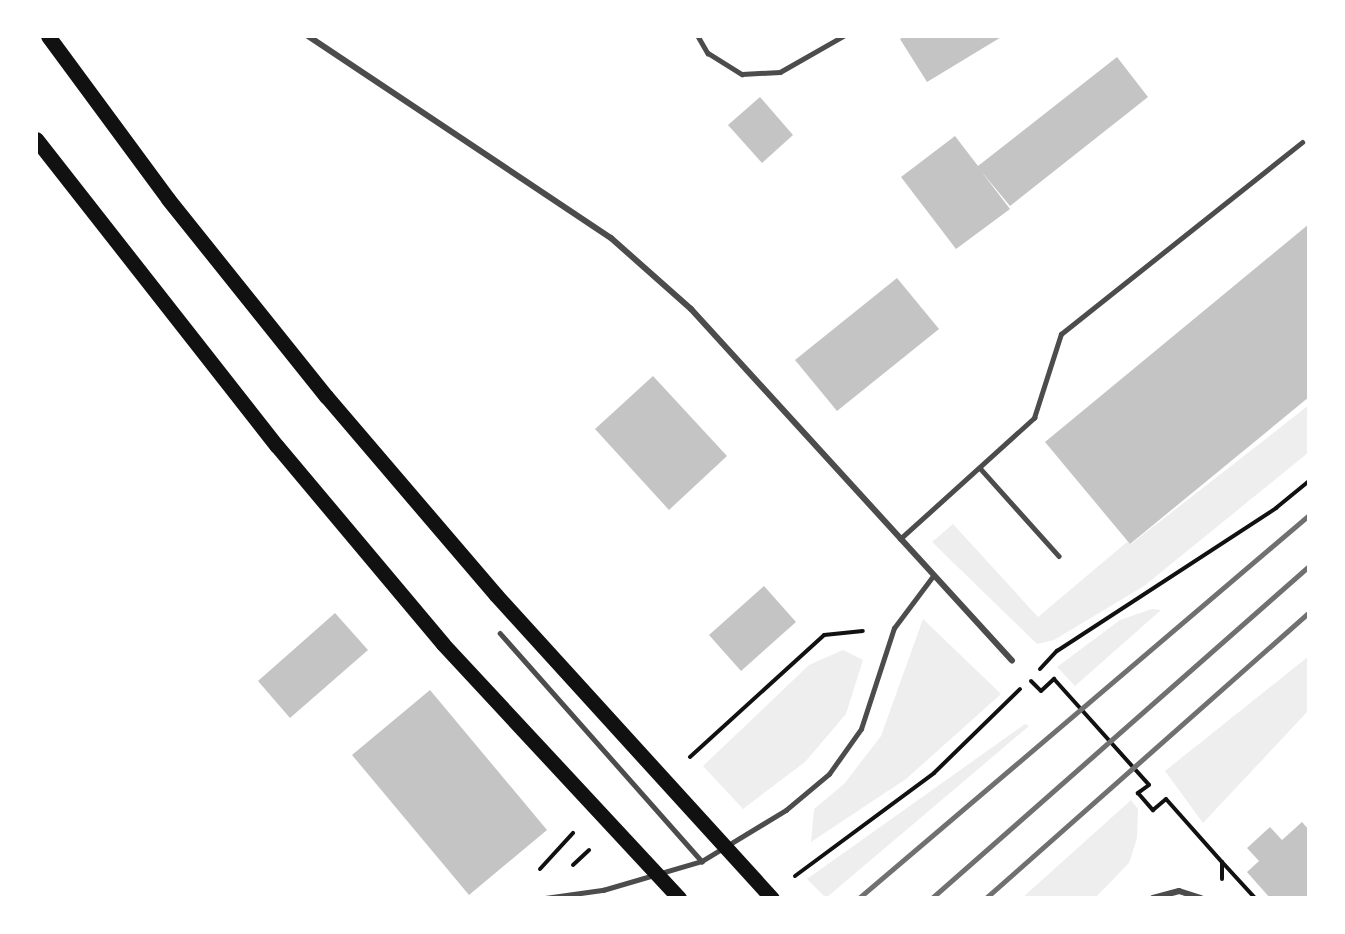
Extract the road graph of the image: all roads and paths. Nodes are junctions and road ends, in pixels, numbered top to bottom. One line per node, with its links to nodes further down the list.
1 (48, 36): 16 (main road)
2 (308, 36): 9 (street)
3 (698, 36): 4 (lane)
4 (843, 36)
5 (36, 139): 24 (main road)
6 (1302, 142): 7 (lane)
7 (980, 468): 9 (lane); 10 (lane)
8 (1309, 481): 15 (path)
9 (900, 539): 11 (street)
10 (1059, 556)
11 (933, 576): 12 (lane); 14 (street)
12 (894, 628): 16 (path); 18 (lane)
13 (500, 633): 18 (lane)
14 (1012, 661): 15 (path)
15 (1029, 680): 19 (path); 21 (path)
16 (663, 782): 25 (main road)
17 (580, 827): 20 (path)
18 (702, 861): 23 (lane)
19 (1222, 862): 22 (path); 28 (path)
20 (536, 874)
21 (784, 884)
22 (1222, 889)
23 (545, 898)
24 (679, 898)
25 (772, 898)
26 (1154, 898): 27 (street)
27 (1201, 898)
28 (1255, 898)

